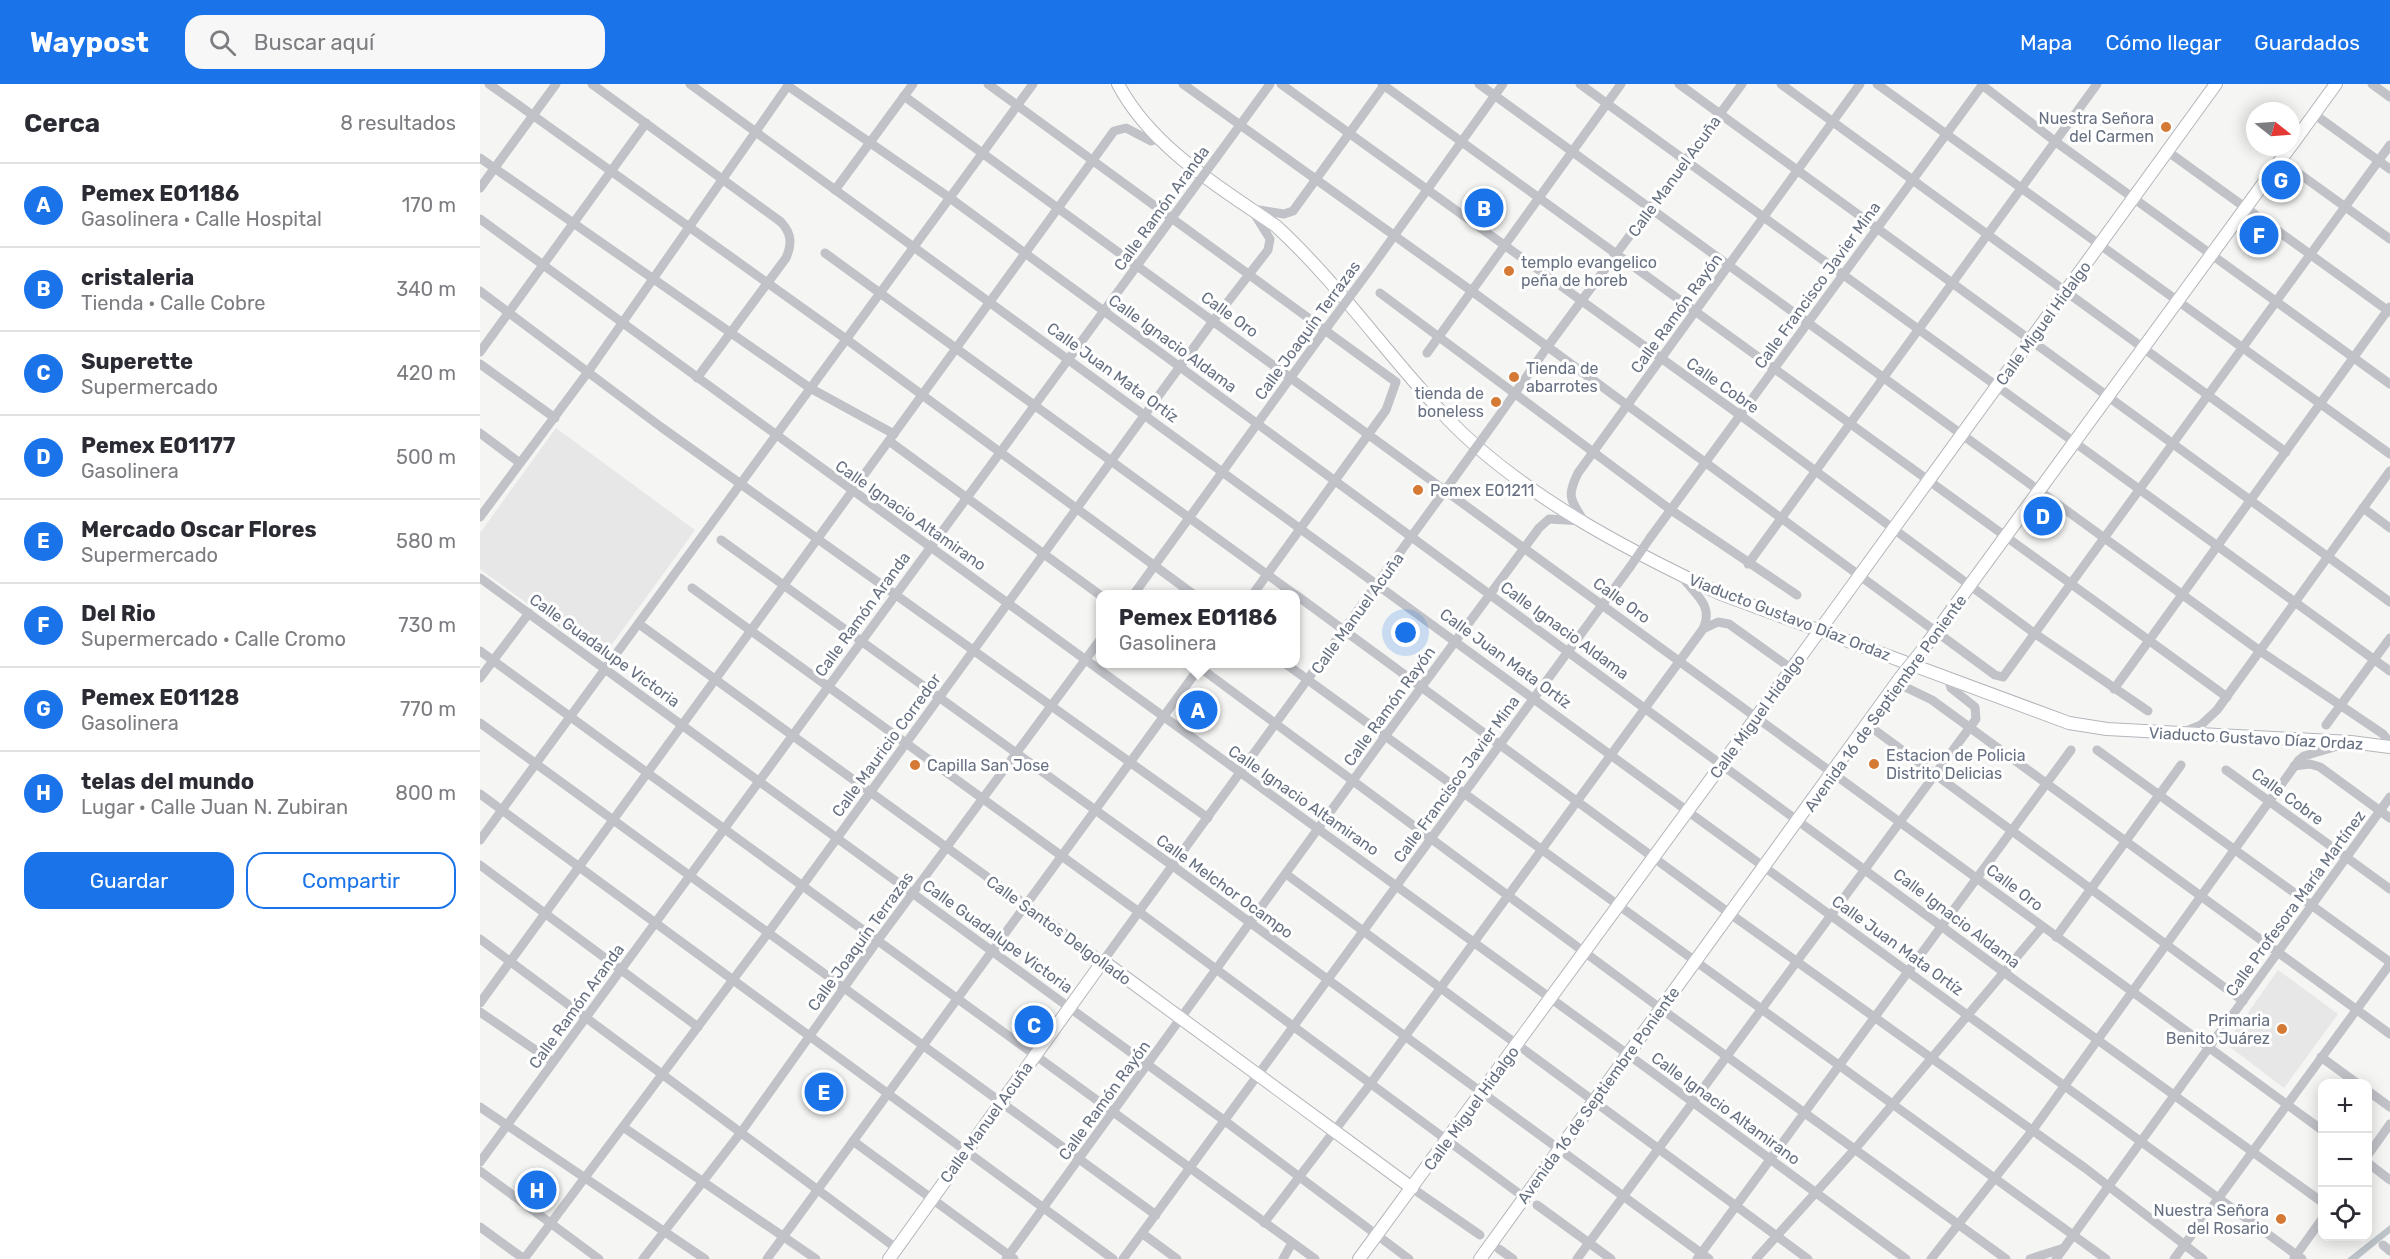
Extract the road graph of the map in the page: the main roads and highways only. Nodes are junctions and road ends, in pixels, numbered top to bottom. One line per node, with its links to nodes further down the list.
1 (1118, 84): 6 (main road, Viaducto Gustavo Díaz Ordaz)
2 (2216, 84): 8 (main road, Calle Miguel Hidalgo, bridge)
3 (2336, 84): 4 (main road, Avenida 16 de Septiembre Poniente)
4 (2300, 133)
5 (2283, 156): 11 (main road, Avenida 16 de Septiembre Poniente, bridge)
6 (2390, 745)
7 (1103, 961): 8 (main road, Calle Santos Delgollado); 9 (main road, Calle Manuel Acuña)
8 (1412, 1188): 10 (main road, Calle Miguel Hidalgo)
9 (894, 1255)
10 (1359, 1259)
11 (1480, 1259)

